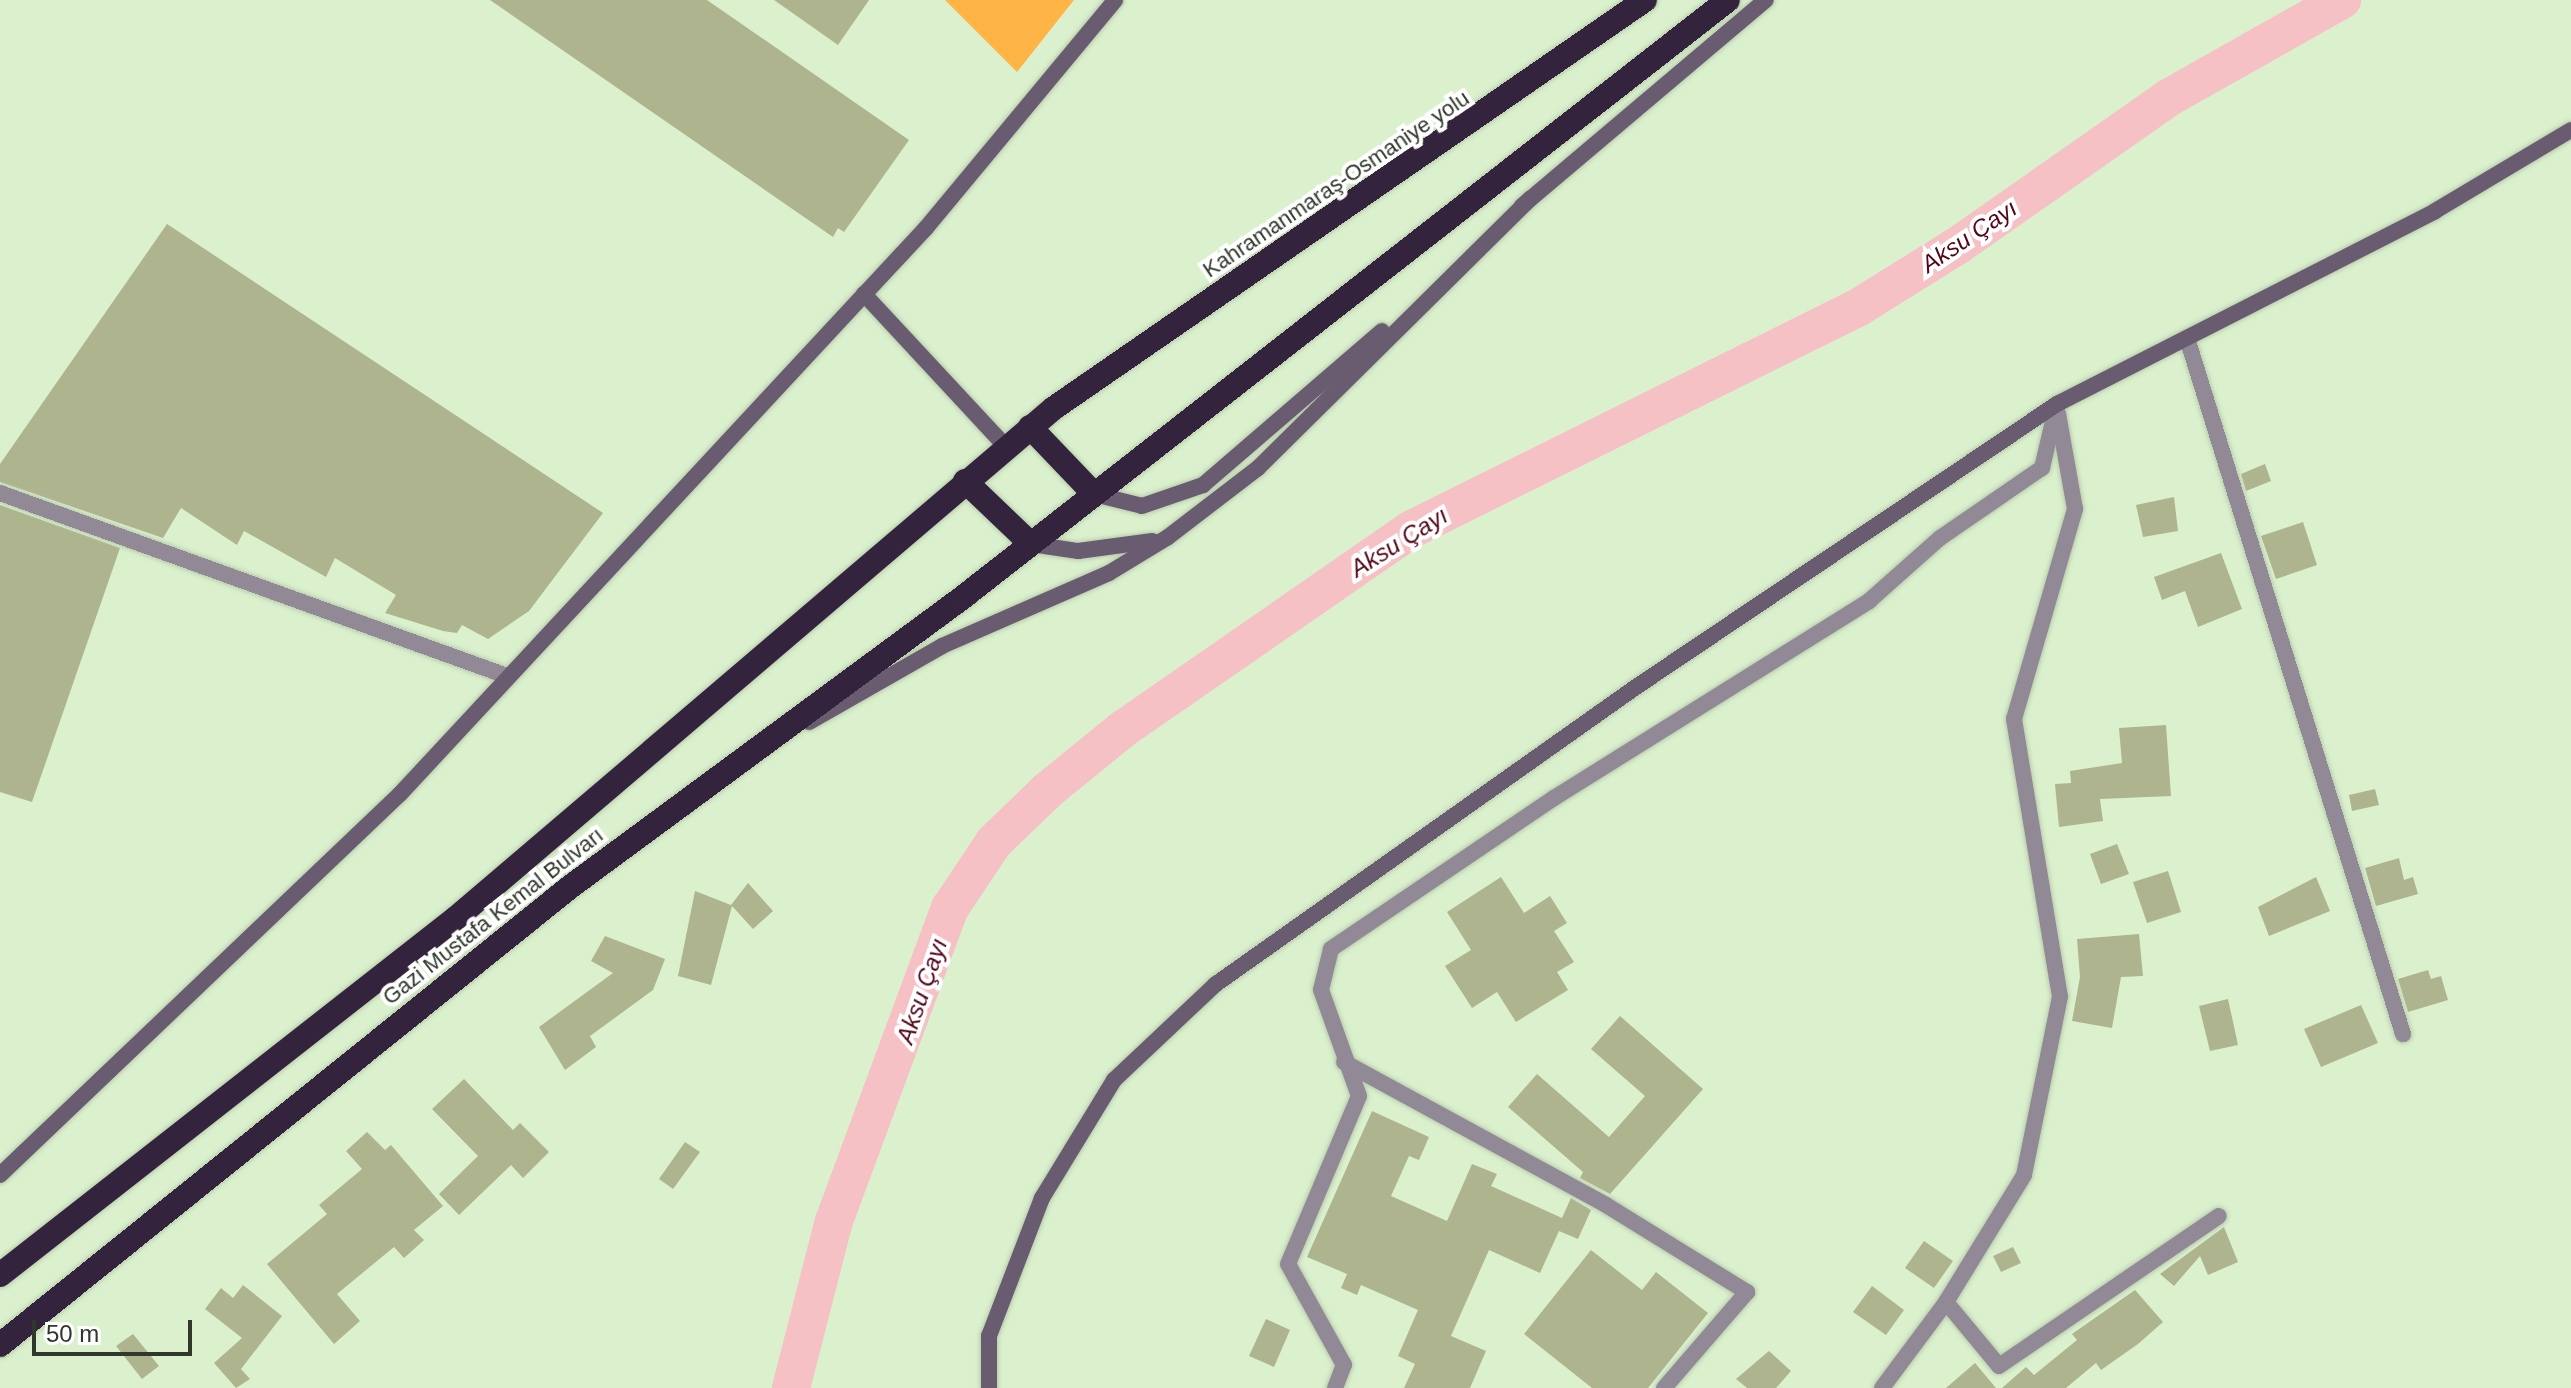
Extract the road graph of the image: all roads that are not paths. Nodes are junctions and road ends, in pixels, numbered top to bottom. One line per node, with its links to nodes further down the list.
1 (1115, 0): 7 (street)
2 (1645, 0): 10 (highway, Kahramanmaraş-Osmaniye yolu)
3 (1728, 0): 15 (highway, Gazi Mustafa Kemal Bulvarı)
4 (1766, 0): 6 (street)
5 (2571, 130): 8 (street)
6 (1530, 199): 15 (street); 16 (street)
7 (864, 294): 12 (street); 18 (street)
8 (2187, 338): 9 (street); 20 (street)
9 (2057, 404): 21 (street); 25 (street); 27 (street)
10 (1054, 408): 11 (highway, Gazi Mustafa Kemal Bulvarı)
11 (1030, 427): 12 (highway, Gazi Mustafa Kemal Bulvarı); 15 (highway)
12 (1006, 447): 13 (highway, Gazi Mustafa Kemal Bulvarı)
13 (958, 486): 17 (highway); 24 (highway, Gazi Mustafa Kemal Bulvarı)
14 (0, 493): 18 (street)
15 (1094, 494): 17 (highway, Gazi Mustafa Kemal Bulvarı)
16 (1168, 537): 17 (street); 19 (street)
17 (1031, 544): 19 (highway, Gazi Mustafa Kemal Bulvarı)
18 (507, 676): 22 (street)
19 (721, 772): 26 (highway, Gazi Mustafa Kemal Bulvarı)
20 (2403, 1034)
21 (1344, 1062): 28 (street); 29 (street)
22 (0, 1175)
23 (2219, 1216): 25 (street)
24 (0, 1275)
25 (1946, 1302): 30 (street)
26 (0, 1345)
27 (989, 1388)
28 (1335, 1388)
29 (1664, 1388)
30 (1882, 1388)

